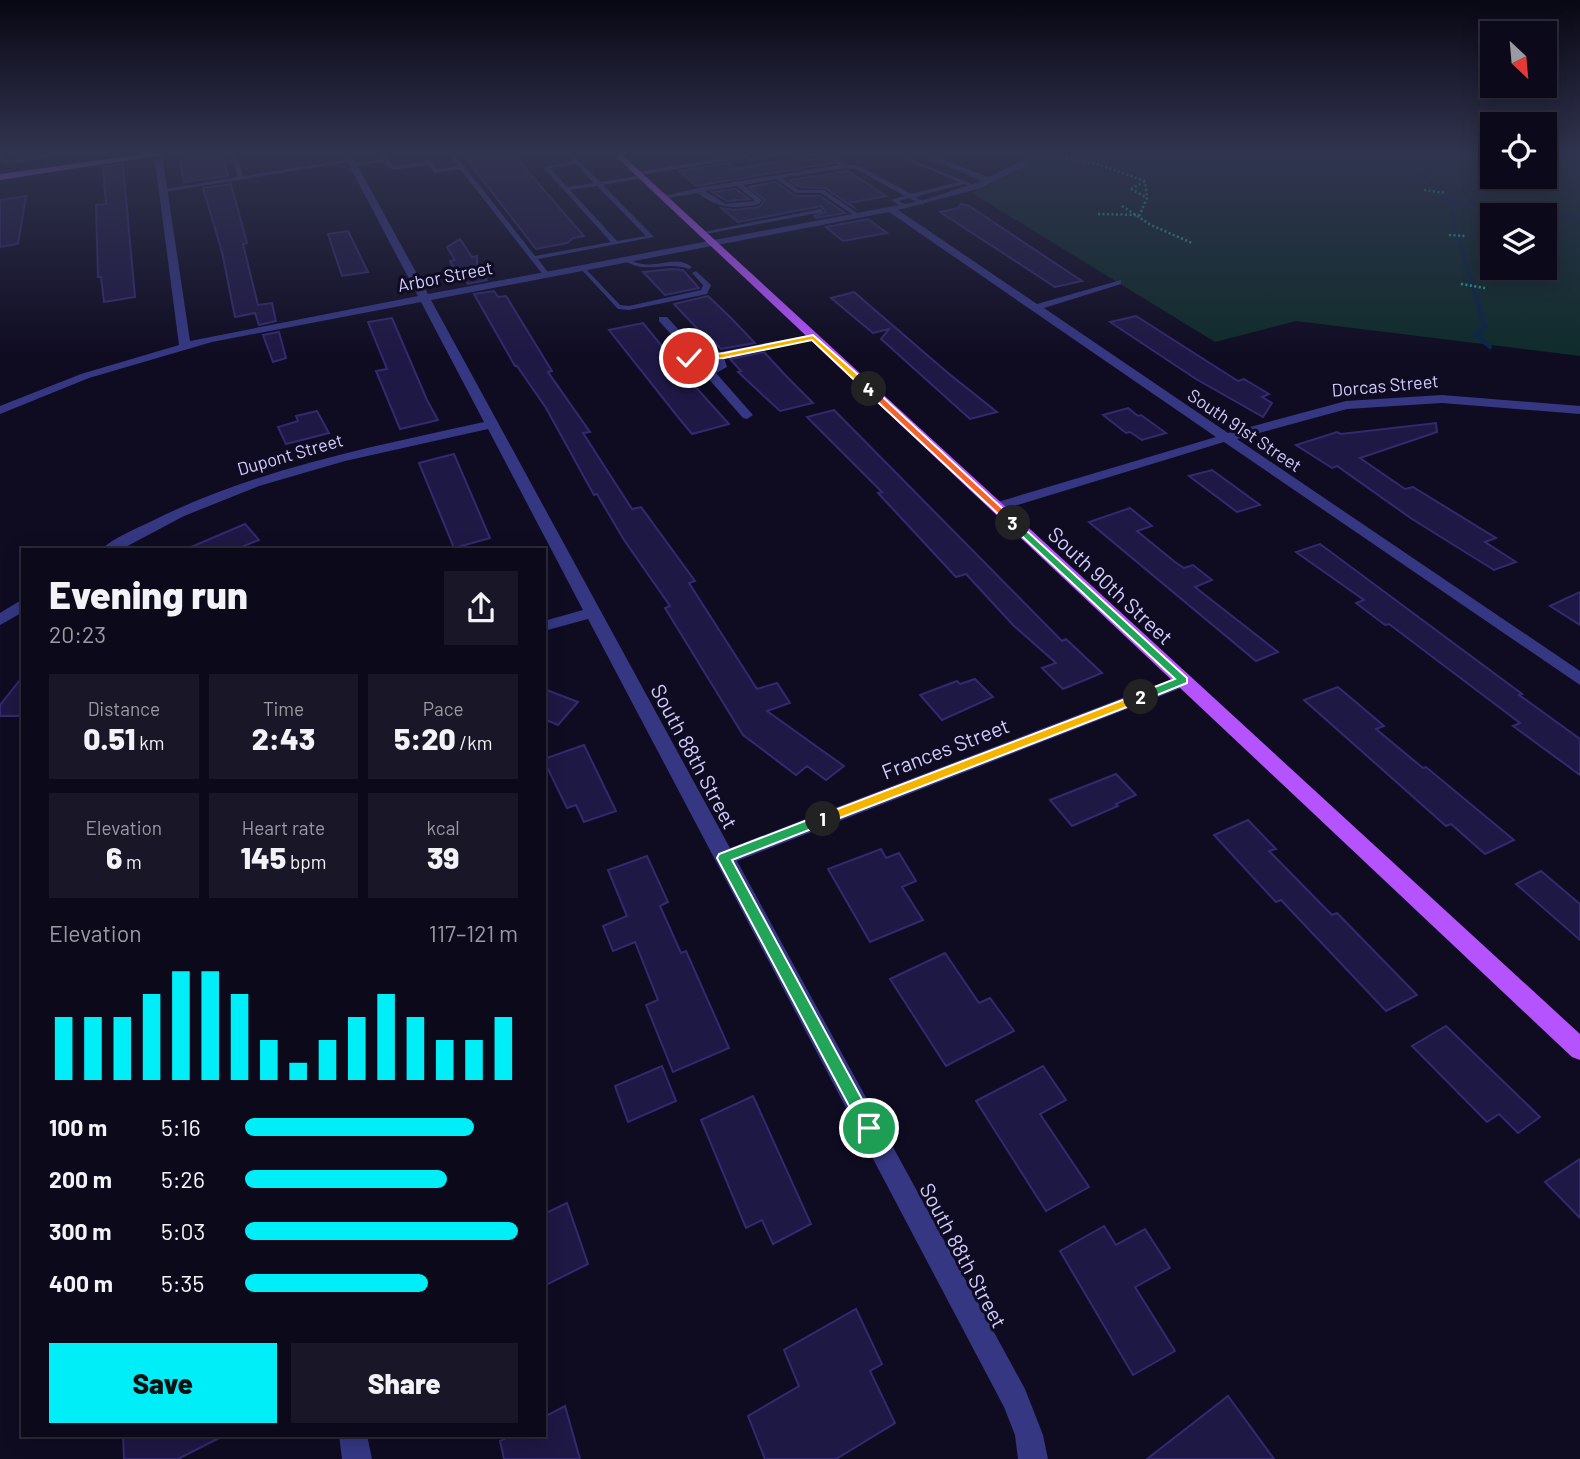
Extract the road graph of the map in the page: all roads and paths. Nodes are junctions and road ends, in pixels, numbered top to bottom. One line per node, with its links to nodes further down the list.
1 (168, 220): 28 (street)
2 (383, 220): 24 (street, South 88th Street)
3 (503, 220): 17 (lane)
4 (594, 220): 15 (lane)
5 (634, 220): 15 (lane)
6 (687, 220): 14 (main road, South 90th Street)
7 (782, 220): 14 (lane)
8 (838, 220): 11 (street, Arbor Street)
9 (915, 220): 25 (street, South 91st Street)
10 (1144, 220): 16 (path)
11 (834, 221): 14 (street, Arbor Street)
12 (1449, 235): 13 (path)
13 (1465, 236)
14 (706, 238): 18 (street, Arbor Street); 27 (main road, South 90th Street)
15 (615, 243): 17 (lane)
16 (1192, 243)
17 (533, 258): 20 (lane)
18 (627, 260): 19 (street, Arbor Street); 19 (lane)
19 (583, 268): 20 (street, Arbor Street)
20 (546, 275): 24 (street, Arbor Street)
21 (1116, 282): 25 (street)
22 (1461, 284): 23 (path)
23 (1485, 288)
24 (425, 298): 28 (street, Arbor Street); 35 (street, South 88th Street)
25 (1034, 308): 36 (street, South 91st Street)
26 (663, 319): 29 (street)
27 (813, 337): 30 (street); 37 (main road, South 90th Street)
28 (185, 345): 32 (street, Arbor Street)
29 (695, 355): 30 (street); 31 (street)
30 (718, 360): 31 (street)
31 (710, 373): 34 (street)
32 (0, 410)
33 (1580, 410): 36 (street, Dorcas Street)
34 (747, 415)
35 (492, 424): 38 (street, Dupont Street); 40 (street, South 88th Street)
36 (1226, 438): 37 (street, Dorcas Street); 43 (street, South 91st Street)
37 (996, 507): 44 (main road, South 90th Street)
38 (112, 548)
39 (21, 605): 41 (street)
40 (593, 612): 42 (street); 45 (street, South 88th Street)
41 (0, 620)
42 (546, 625)
43 (1580, 679)
44 (1183, 681): 45 (street, Frances Street); 46 (main road, South 90th Street)
45 (724, 858): 49 (street, South 88th Street)
46 (1580, 1049)
47 (353, 1437): 48 (street)
48 (357, 1459)
49 (1033, 1459)

